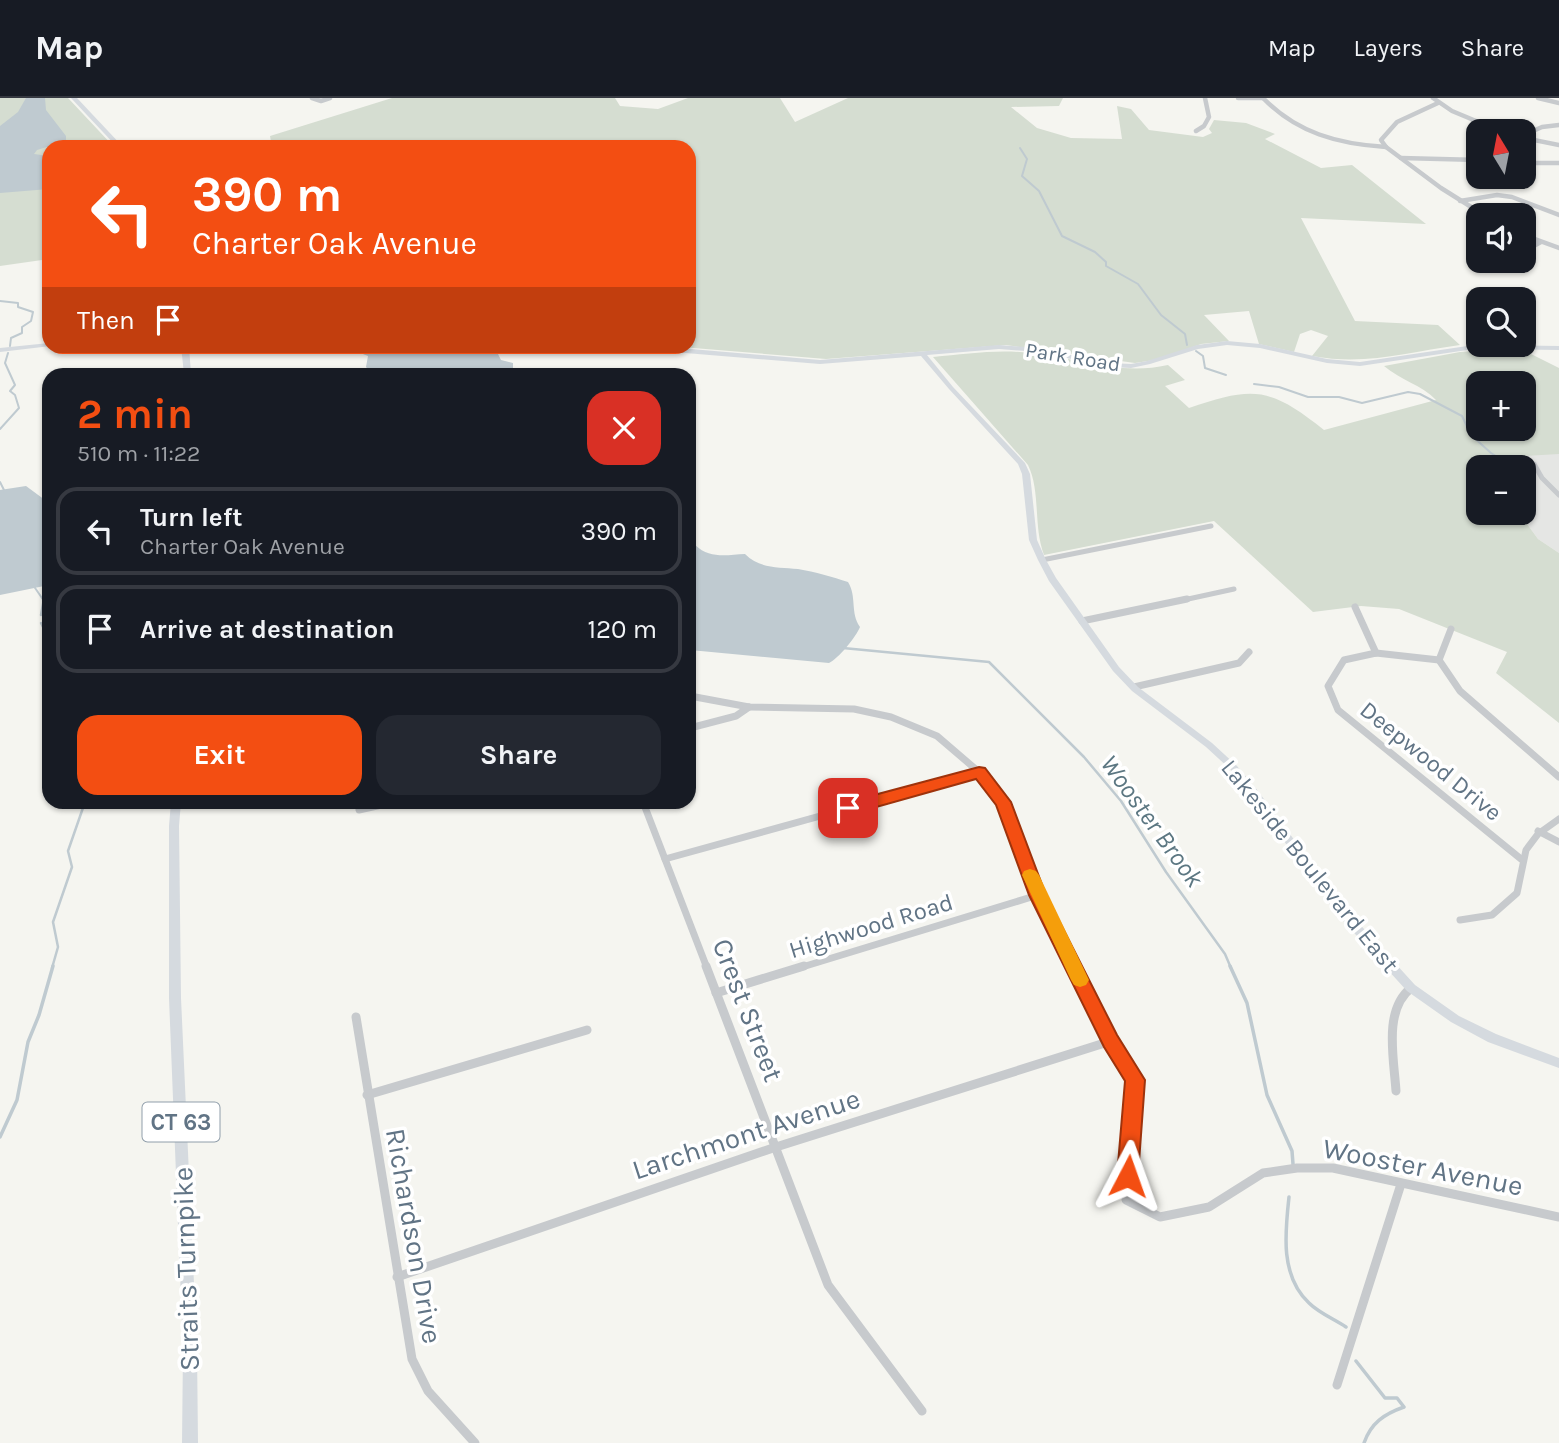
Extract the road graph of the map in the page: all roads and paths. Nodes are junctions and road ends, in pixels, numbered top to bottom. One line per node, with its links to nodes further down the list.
1 (74, 98): 15 (main road)
2 (312, 98): 3 (street)
3 (330, 98)
4 (1205, 98): 14 (street)
5 (1238, 98): 6 (street)
6 (1263, 98): 18 (street)
7 (1433, 98): 9 (street)
8 (1538, 98): 10 (street)
9 (1438, 103): 11 (street); 18 (street)
10 (1558, 104)
11 (1473, 119)
12 (1559, 125): 13 (street)
13 (1536, 130)
14 (1196, 131)
15 (113, 140)
16 (1536, 140): 17 (street)
17 (1559, 145)
18 (1386, 147): 19 (street)
19 (1401, 158): 20 (street); 23 (street)
20 (1466, 160)
21 (1536, 163): 22 (street)
22 (1559, 163)
23 (1460, 201): 24 (street); 25 (street)
24 (1466, 204)
25 (1559, 215)
26 (1536, 240): 27 (street)
27 (1541, 242): 28 (street); 29 (street)
28 (1536, 244)
29 (1559, 248)
30 (42, 346): 32 (main road)
31 (1559, 348): 34 (main road, Park Road)
32 (0, 350)
33 (696, 350): 34 (main road, Park Road)
34 (923, 354): 38 (main road, Lakeside Boulevard East)
35 (1536, 468): 36 (street)
36 (1559, 495)
37 (1211, 526): 38 (street)
38 (1042, 560): 41 (main road, Lakeside Boulevard East)
39 (1234, 589): 41 (street)
40 (1355, 607): 44 (street)
41 (1083, 621): 46 (main road, Lakeside Boulevard East)
42 (1451, 629): 45 (street)
43 (1249, 652): 46 (street)
44 (1376, 653): 45 (street, Deepwood Drive); 60 (street, Deepwood Drive)
45 (1439, 660): 51 (street)
46 (1134, 687): 63 (main road, Lakeside Boulevard East)
47 (696, 697): 48 (street)
48 (749, 708): 49 (street); 50 (street)
49 (696, 726)
50 (979, 772): 59 (street); 61 (street)
51 (1559, 777)
52 (176, 809): 77 (main road, Straits Turnpike / CT 63)
53 (364, 809): 55 (street)
54 (646, 809): 59 (street, Crest Street)
55 (359, 810)
56 (1559, 820): 57 (street)
57 (1538, 831): 58 (street); 60 (street)
58 (1559, 842)
59 (665, 859): 64 (street, Crest Street)
60 (1521, 859): 62 (street)
61 (1038, 895): 64 (street, Highwood Road); 67 (street)
62 (1460, 920)
63 (1411, 988): 68 (main road, Lakeside Boulevard East); 69 (street)
64 (716, 993): 71 (street, Crest Street)
65 (356, 1017): 70 (street, Richardson Drive)
66 (587, 1030): 70 (street)
67 (1111, 1041): 71 (street, Larchmont Avenue); 72 (street, Wooster Avenue)
68 (1559, 1063)
69 (1395, 1091)
70 (367, 1095): 74 (street, Richardson Drive)
71 (776, 1147): 74 (street, Larchmont Avenue); 76 (street, Crest Street)
72 (1401, 1184): 73 (street, Wooster Avenue); 75 (street)
73 (1559, 1217)
74 (397, 1277): 78 (street, Richardson Drive)
75 (1337, 1385)
76 (922, 1411)
77 (190, 1443)
78 (475, 1443)

